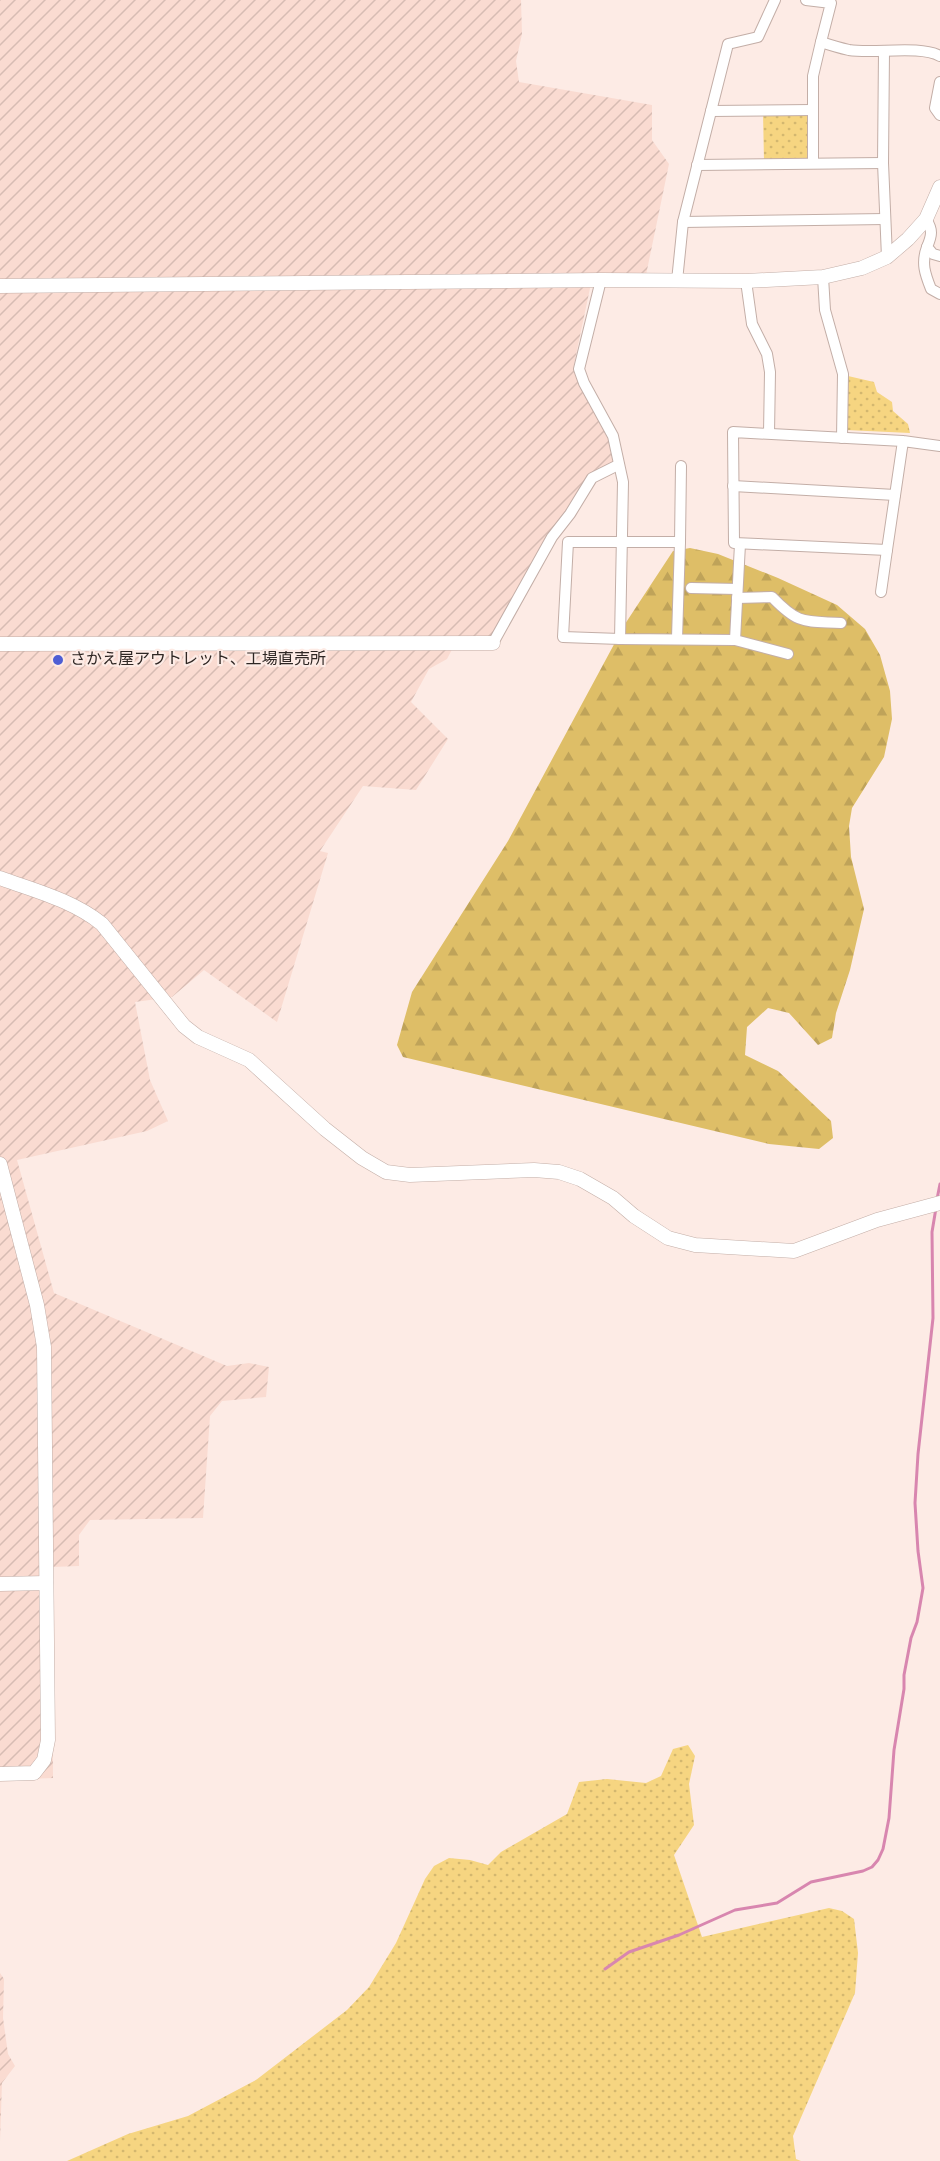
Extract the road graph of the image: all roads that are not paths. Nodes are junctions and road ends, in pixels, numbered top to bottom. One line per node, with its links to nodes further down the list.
1 (775, 0): 8 (street)
2 (806, 0): 3 (street)
3 (821, 42): 4 (street); 7 (street)
4 (884, 51): 5 (street); 10 (street)
5 (940, 56)
6 (940, 82): 9 (street)
7 (812, 110): 8 (street); 11 (street)
8 (711, 111): 12 (street)
9 (940, 115)
10 (883, 163): 11 (street); 14 (street)
11 (813, 164): 12 (street)
12 (697, 165): 16 (street)
13 (940, 187): 15 (street)
14 (885, 219): 16 (street); 19 (street)
15 (926, 219): 17 (street); 19 (street)
16 (683, 222): 22 (street)
17 (927, 247): 18 (street); 25 (street)
18 (940, 256)
19 (887, 257): 20 (street)
20 (823, 278): 23 (street); 27 (street)
21 (601, 280): 22 (street); 24 (street); 30 (street)
22 (677, 281): 23 (street)
23 (746, 281): 26 (street)
24 (0, 286)
25 (940, 294)
26 (769, 433): 27 (street); 32 (street)
27 (842, 438): 28 (street)
28 (903, 441): 29 (street); 33 (street)
29 (940, 444)
30 (618, 465): 34 (street); 45 (street)
31 (681, 466): 35 (street)
32 (733, 486): 33 (street); 36 (street)
33 (894, 495): 37 (street)
34 (623, 542): 35 (street); 43 (street); 43 (street)
35 (680, 542): 42 (street)
36 (740, 544): 37 (street); 40 (street)
37 (887, 550): 39 (street)
38 (691, 588): 40 (street)
39 (881, 591)
40 (737, 593): 41 (street); 44 (street)
41 (841, 623)
42 (677, 638): 43 (street); 44 (street)
43 (620, 639)
44 (735, 640): 47 (street)
45 (493, 643): 46 (street)
46 (0, 644)
47 (788, 654)
48 (0, 878): 50 (street)
49 (0, 885): 50 (street)
50 (24, 887): 52 (street)
51 (0, 1164): 53 (street)
52 (940, 1203)
53 (45, 1583): 54 (street); 55 (street)
54 (0, 1584)
55 (0, 1774)

